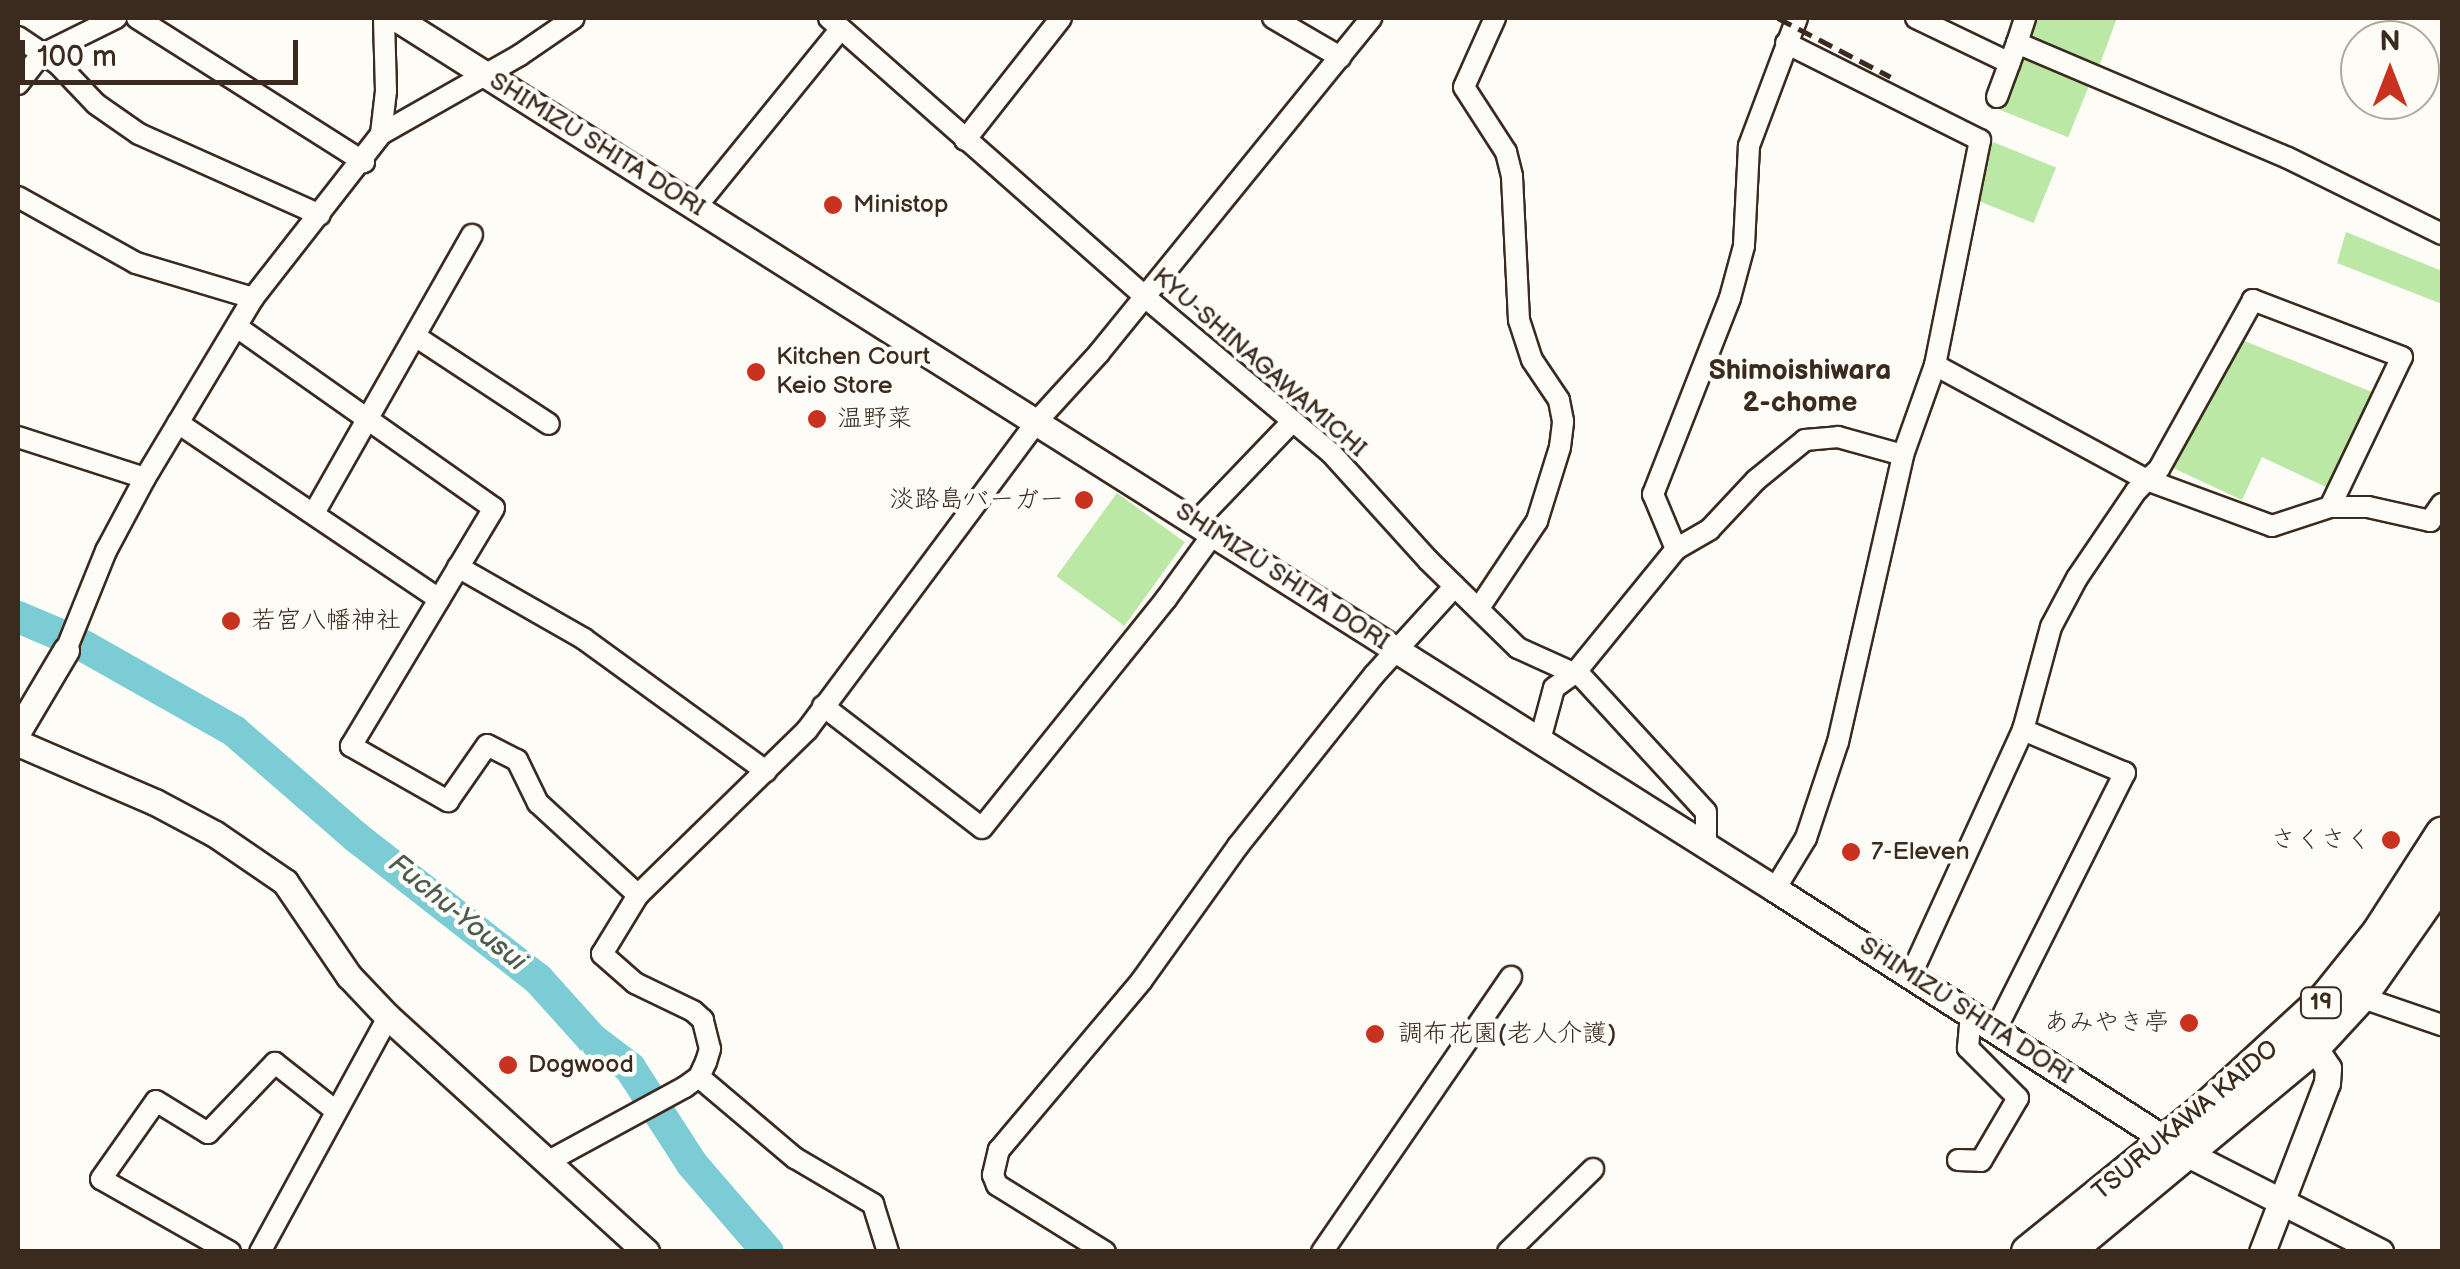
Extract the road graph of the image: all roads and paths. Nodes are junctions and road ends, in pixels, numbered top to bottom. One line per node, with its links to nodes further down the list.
1 (116, 18): 17 (street)
2 (138, 18): 24 (street)
3 (384, 18): 22 (street)
4 (396, 18): 19 (street, SHIMIZU SHITA DORI)
5 (574, 18): 19 (street)
6 (1062, 18): 23 (street)
7 (1273, 18): 18 (street)
8 (1372, 18): 18 (street)
9 (1495, 18): 52 (street)
10 (1797, 18): 15 (street)
11 (1916, 18): 16 (street)
12 (2025, 18): 16 (street)
13 (834, 21): 23 (street, KYU-SHINAGAWAMICHI); 26 (street)
14 (18, 37): 17 (street)
15 (1786, 43): 34 (street); 48 (street)
16 (2013, 53): 21 (street); 29 (street)
17 (41, 55): 20 (street); 27 (street)
18 (1340, 58): 30 (street)
19 (487, 75): 22 (street); 26 (street, SHIMIZU SHITA DORI)
20 (18, 84)
21 (1997, 97)
22 (382, 134): 24 (street)
23 (965, 140): 30 (street, KYU-SHINAGAWAMICHI)
24 (364, 162): 27 (street)
25 (18, 196): 31 (street)
26 (696, 208): 36 (street, SHIMIZU SHITA DORI)
27 (320, 215): 31 (street)
28 (472, 234): 33 (street)
29 (2442, 234)
30 (1145, 297): 36 (street); 38 (street, KYU-SHINAGAWAMICHI)
31 (253, 298): 32 (street)
32 (237, 327): 35 (street); 37 (street)
33 (415, 336): 35 (street); 39 (street)
34 (1935, 365): 41 (street); 43 (street)
35 (368, 418): 46 (street); 49 (street)
36 (1037, 421): 47 (street, SHIMIZU SHITA DORI); 56 (street)
37 (178, 422): 42 (street); 46 (street)
38 (1292, 422): 47 (street); 50 (street, KYU-SHINAGAWAMICHI)
39 (549, 424)
40 (18, 437): 42 (street)
41 (1903, 455): 48 (street); 65 (street)
42 (144, 478): 53 (street)
43 (2148, 480): 45 (street); 45 (street); 58 (street)
44 (2442, 504): 45 (street)
45 (2330, 508)
46 (314, 513): 51 (street)
47 (1205, 528): 54 (street, SHIMIZU SHITA DORI); 56 (street)
48 (1676, 548): 55 (street)
49 (458, 566): 51 (street); 61 (street)
50 (1455, 586): 52 (street, KYU-SHINAGAWAMICHI); 54 (street)
51 (439, 599): 66 (street)
52 (1478, 608): 55 (street, KYU-SHINAGAWAMICHI)
53 (66, 650): 57 (street)
54 (1396, 650): 59 (street, SHIMIZU SHITA DORI); 86 (street)
55 (1575, 672): 59 (street); 63 (street, KYU-SHINAGAWAMICHI)
56 (823, 706): 61 (street)
57 (18, 730)
58 (2023, 730): 67 (street); 73 (street)
59 (1540, 740): 63 (street, SHIMIZU SHITA DORI)
60 (18, 744): 71 (street)
61 (766, 771): 66 (street)
62 (2442, 834): 77 (main road, 19)
63 (1706, 846): 65 (street, SHIMIZU SHITA DORI)
64 (2442, 880): 69 (main road, TSURUKAWA KAIDO / 19)
65 (1776, 888): 67 (street, SHIMIZU SHITA DORI)
66 (638, 895): 75 (street)
67 (1911, 976): 70 (street, SHIMIZU SHITA DORI)
68 (1511, 977): 87 (street)
69 (2360, 998): 72 (street); 74 (main road, TSURUKAWA KAIDO / 19)
70 (1971, 1013): 73 (street, SHIMIZU SHITA DORI); 78 (street)
71 (388, 1018): 76 (street); 79 (street)
72 (2442, 1024)
73 (1996, 1029): 77 (street, SHIMIZU SHITA DORI)
74 (2314, 1047): 77 (main road, TSURUKAWA KAIDO / 19); 81 (street)
75 (699, 1076): 79 (street); 85 (street)
76 (336, 1111): 82 (street); 83 (street)
77 (2176, 1147): 81 (street, SHIMIZU SHITA DORI); 89 (main road, TSURUKAWA KAIDO / 19); 90 (main road, TSURUKAWA KAIDO / 19)
78 (1958, 1160)
79 (547, 1162): 84 (street)
80 (1592, 1168): 88 (street)
81 (2282, 1202): 91 (street); 92 (street, SHIMIZU SHITA DORI)
82 (230, 1252)
83 (260, 1252)
84 (646, 1252)
85 (888, 1252)
86 (1105, 1252)
87 (1322, 1252)
88 (1508, 1252)
89 (2028, 1252)
90 (2067, 1252)
91 (2262, 1252)
92 (2380, 1252)

